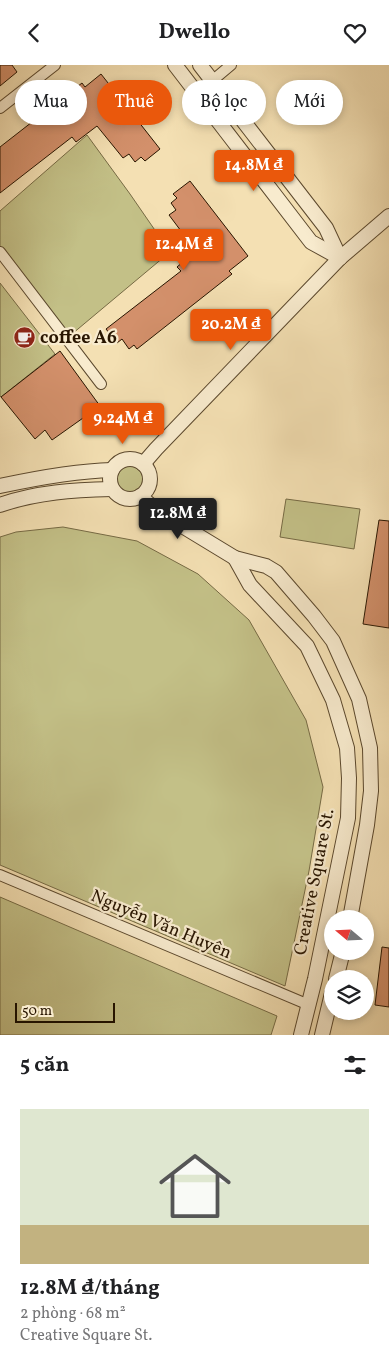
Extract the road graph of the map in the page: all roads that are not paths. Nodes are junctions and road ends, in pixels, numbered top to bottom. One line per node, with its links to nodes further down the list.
1 (55, 65): 8 (street)
2 (175, 65): 5 (street)
3 (200, 65): 6 (street)
4 (231, 65): 7 (street)
5 (187, 80)
6 (211, 80)
7 (213, 80)
8 (0, 108)
9 (222, 125): 13 (street)
10 (246, 125): 13 (street)
11 (389, 216): 13 (street)
12 (0, 252): 14 (street)
13 (340, 258): 15 (street)
14 (101, 384)
15 (144, 463): 16 (street); 19 (street)
16 (112, 470): 17 (street); 18 (street)
17 (0, 486)
18 (112, 489): 19 (street); 20 (street)
19 (140, 496): 21 (street)
20 (0, 505)
21 (235, 558): 23 (street); 24 (street, Creative Square St.)
22 (0, 875): 24 (street, Nguyễn Văn Huyên)
23 (352, 910)
24 (309, 1005): 26 (street, Creative Square St.)
25 (326, 1020): 27 (street)
26 (301, 1035)
27 (322, 1035)

